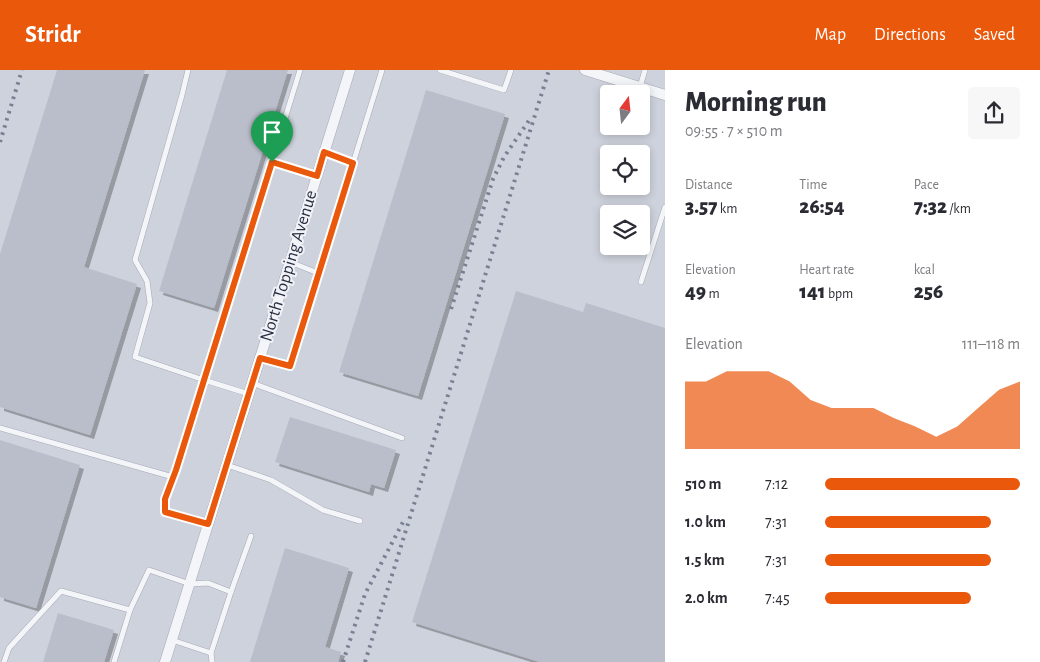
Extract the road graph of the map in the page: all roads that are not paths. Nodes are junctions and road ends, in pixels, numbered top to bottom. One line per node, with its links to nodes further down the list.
1 (188, 70): 22 (lane)
2 (300, 70): 14 (lane)
3 (350, 70): 13 (street, North Topping Avenue)
4 (382, 70): 15 (lane)
5 (440, 70): 6 (lane)
6 (511, 70)
7 (585, 70): 9 (street)
8 (644, 70): 10 (lane)
9 (634, 85)
10 (640, 85)
11 (650, 90): 12 (street)
12 (665, 95)
13 (324, 152): 15 (lane); 16 (street, North Topping Avenue)
14 (272, 162): 16 (lane); 22 (lane)
15 (353, 163): 19 (lane)
16 (317, 176): 18 (street, North Topping Avenue)
17 (665, 207): 20 (lane)
18 (290, 262): 19 (lane); 21 (street, North Topping Avenue)
19 (318, 273): 21 (lane)
20 (641, 282)
21 (260, 358): 23 (street, North Topping Avenue)
22 (204, 380): 24 (lane); 28 (lane)
23 (252, 383): 24 (street, North Topping Avenue); 26 (lane)
24 (249, 394): 27 (street, North Topping Avenue)
25 (0, 428): 28 (lane)
26 (402, 438)
27 (227, 465): 29 (lane); 30 (street, North Topping Avenue)
28 (173, 477): 30 (lane)
29 (360, 521)
30 (208, 524): 32 (street, North Topping Avenue)
31 (251, 536): 33 (lane)
32 (190, 584): 33 (lane); 34 (lane); 35 (street, North Topping Avenue)
33 (231, 592): 36 (lane)
34 (130, 610): 37 (lane); 38 (lane)
35 (172, 640): 36 (lane); 39 (street, North Topping Avenue)
36 (211, 653): 40 (lane)
37 (4, 662)
38 (114, 662)
39 (165, 662)
40 (212, 662)

